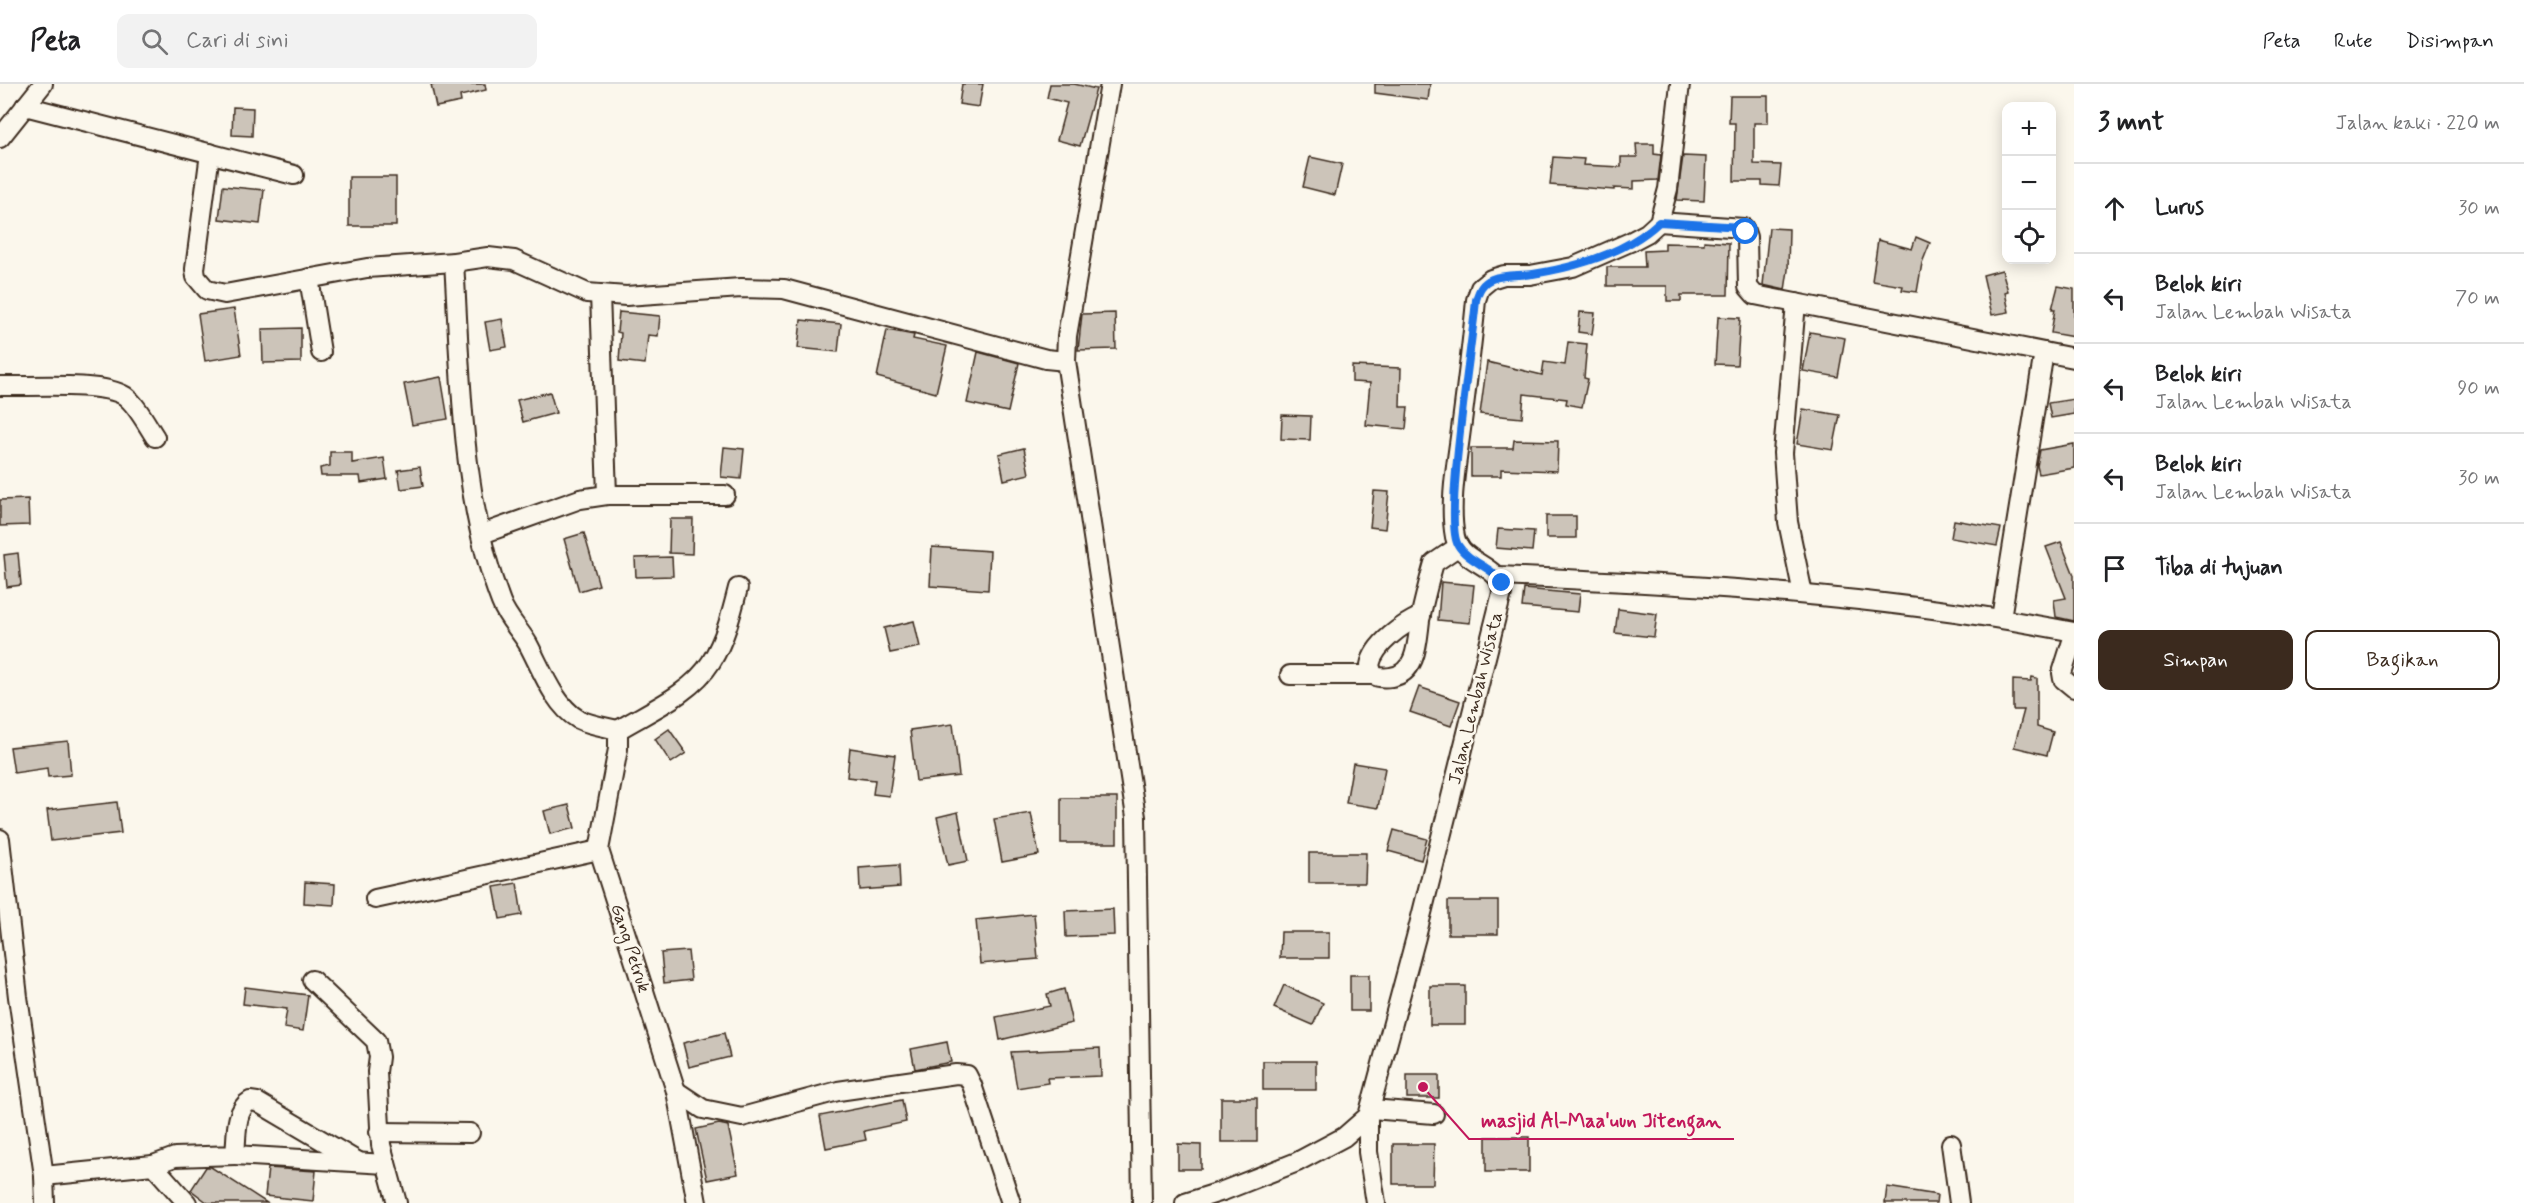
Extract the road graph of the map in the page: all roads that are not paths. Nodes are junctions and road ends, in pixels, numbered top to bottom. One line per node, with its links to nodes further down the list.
1 (43, 84): 4 (street)
2 (1110, 84): 16 (street)
3 (1680, 84): 8 (street)
4 (25, 106): 5 (street); 6 (street)
5 (0, 138)
6 (210, 153): 7 (street); 10 (street)
7 (294, 175)
8 (1659, 222): 12 (street); 22 (street)
9 (454, 262): 10 (street); 11 (street); 21 (street)
10 (309, 278): 13 (street)
11 (600, 294): 16 (street); 19 (street)
12 (1796, 303): 14 (street); 25 (street)
13 (321, 352)
14 (2044, 352): 15 (street); 27 (street)
15 (2074, 358)
16 (1066, 361): 54 (street)
17 (0, 386): 18 (street)
18 (155, 437)
19 (606, 495): 20 (street); 21 (street)
20 (725, 495)
21 (482, 534): 32 (street)
22 (1459, 546): 23 (street); 26 (street)
23 (1498, 576): 25 (street); 39 (street, Jalan Lembah Wisata)
24 (738, 588): 32 (street)
25 (1803, 594): 27 (street)
26 (1421, 616): 30 (street); 30 (street)
27 (2001, 618): 28 (street)
28 (2074, 634): 31 (street)
29 (1290, 675): 30 (street)
30 (1373, 675)
31 (2074, 688)
32 (618, 730): 34 (street, Gang Petruk)
33 (0, 839): 48 (street)
34 (599, 850): 35 (street); 37 (street, Gang Petruk)
35 (375, 899)
36 (312, 980): 40 (street)
37 (676, 1091): 52 (street, Gang Petruk); 53 (street)
38 (1434, 1114): 39 (street)
39 (1360, 1123): 43 (street, Jalan Lembah Wisata); 43 (street); 55 (street)
40 (379, 1132): 41 (street); 46 (street)
41 (470, 1133)
42 (1951, 1144): 57 (street)
43 (1368, 1152): 56 (street, Jalan Lembah Wisata)
44 (235, 1155): 45 (street); 45 (street); 47 (street)
45 (357, 1161): 46 (street)
46 (386, 1164): 51 (street)
47 (153, 1165): 48 (street); 50 (street)
48 (45, 1176): 49 (street)
49 (45, 1203)
50 (187, 1203)
51 (396, 1203)
52 (697, 1203)
53 (1011, 1203)
54 (1142, 1203)
55 (1185, 1203)
56 (1376, 1203)
57 (1959, 1203)

